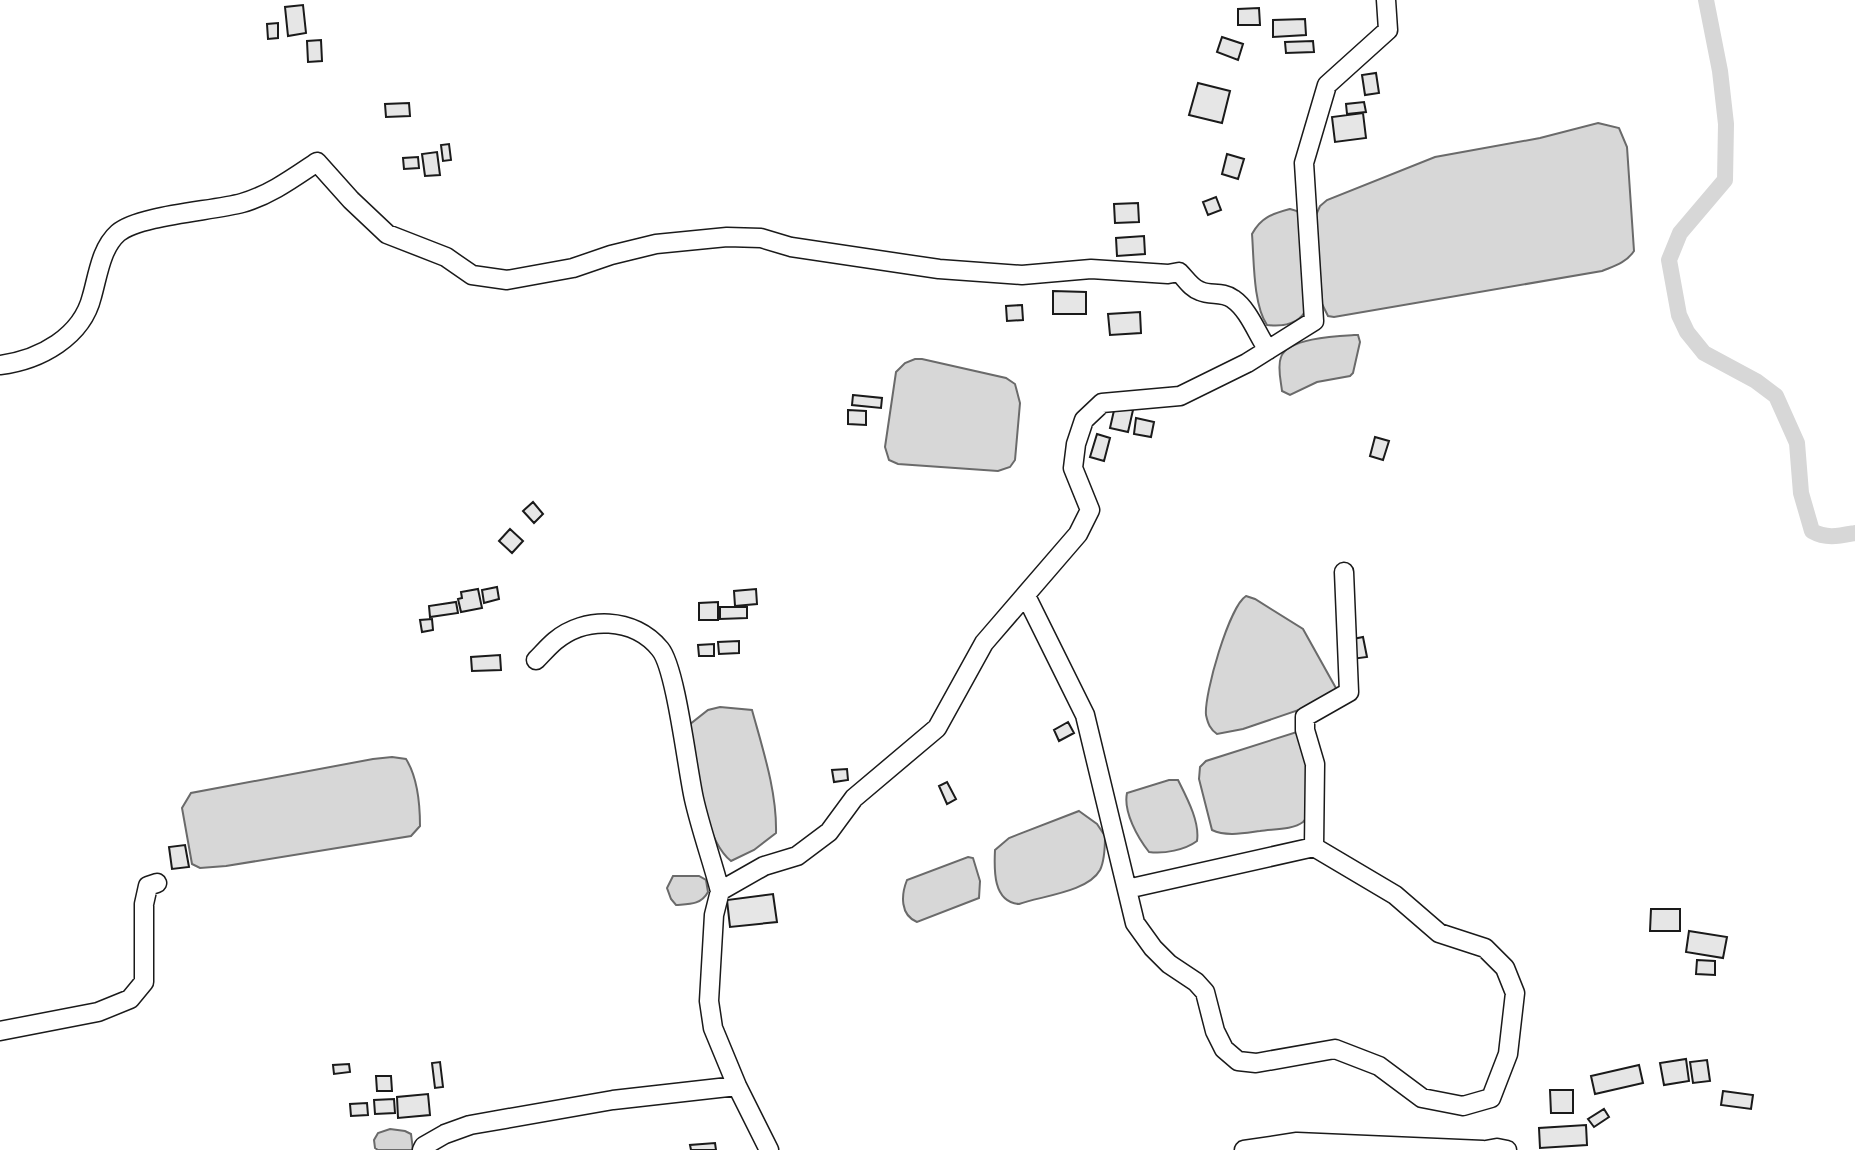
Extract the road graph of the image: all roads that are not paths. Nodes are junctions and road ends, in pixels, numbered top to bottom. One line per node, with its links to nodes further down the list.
1 (1386, 0): 2 (street)
2 (1268, 350): 3 (street); 5 (street)
3 (0, 365)
4 (1344, 572): 7 (street)
5 (1026, 596): 9 (street); 10 (street)
6 (536, 660): 10 (street)
7 (1314, 847): 9 (street); 9 (street)
8 (157, 883): 11 (street)
9 (1127, 889)
10 (720, 891): 12 (street)
11 (0, 1031)
12 (737, 1086): 14 (street); 15 (street)
13 (1405, 1148): 16 (street); 17 (street)
14 (422, 1150)
15 (769, 1150)
16 (1244, 1150)
17 (1485, 1150): 18 (street)
18 (1507, 1150)

